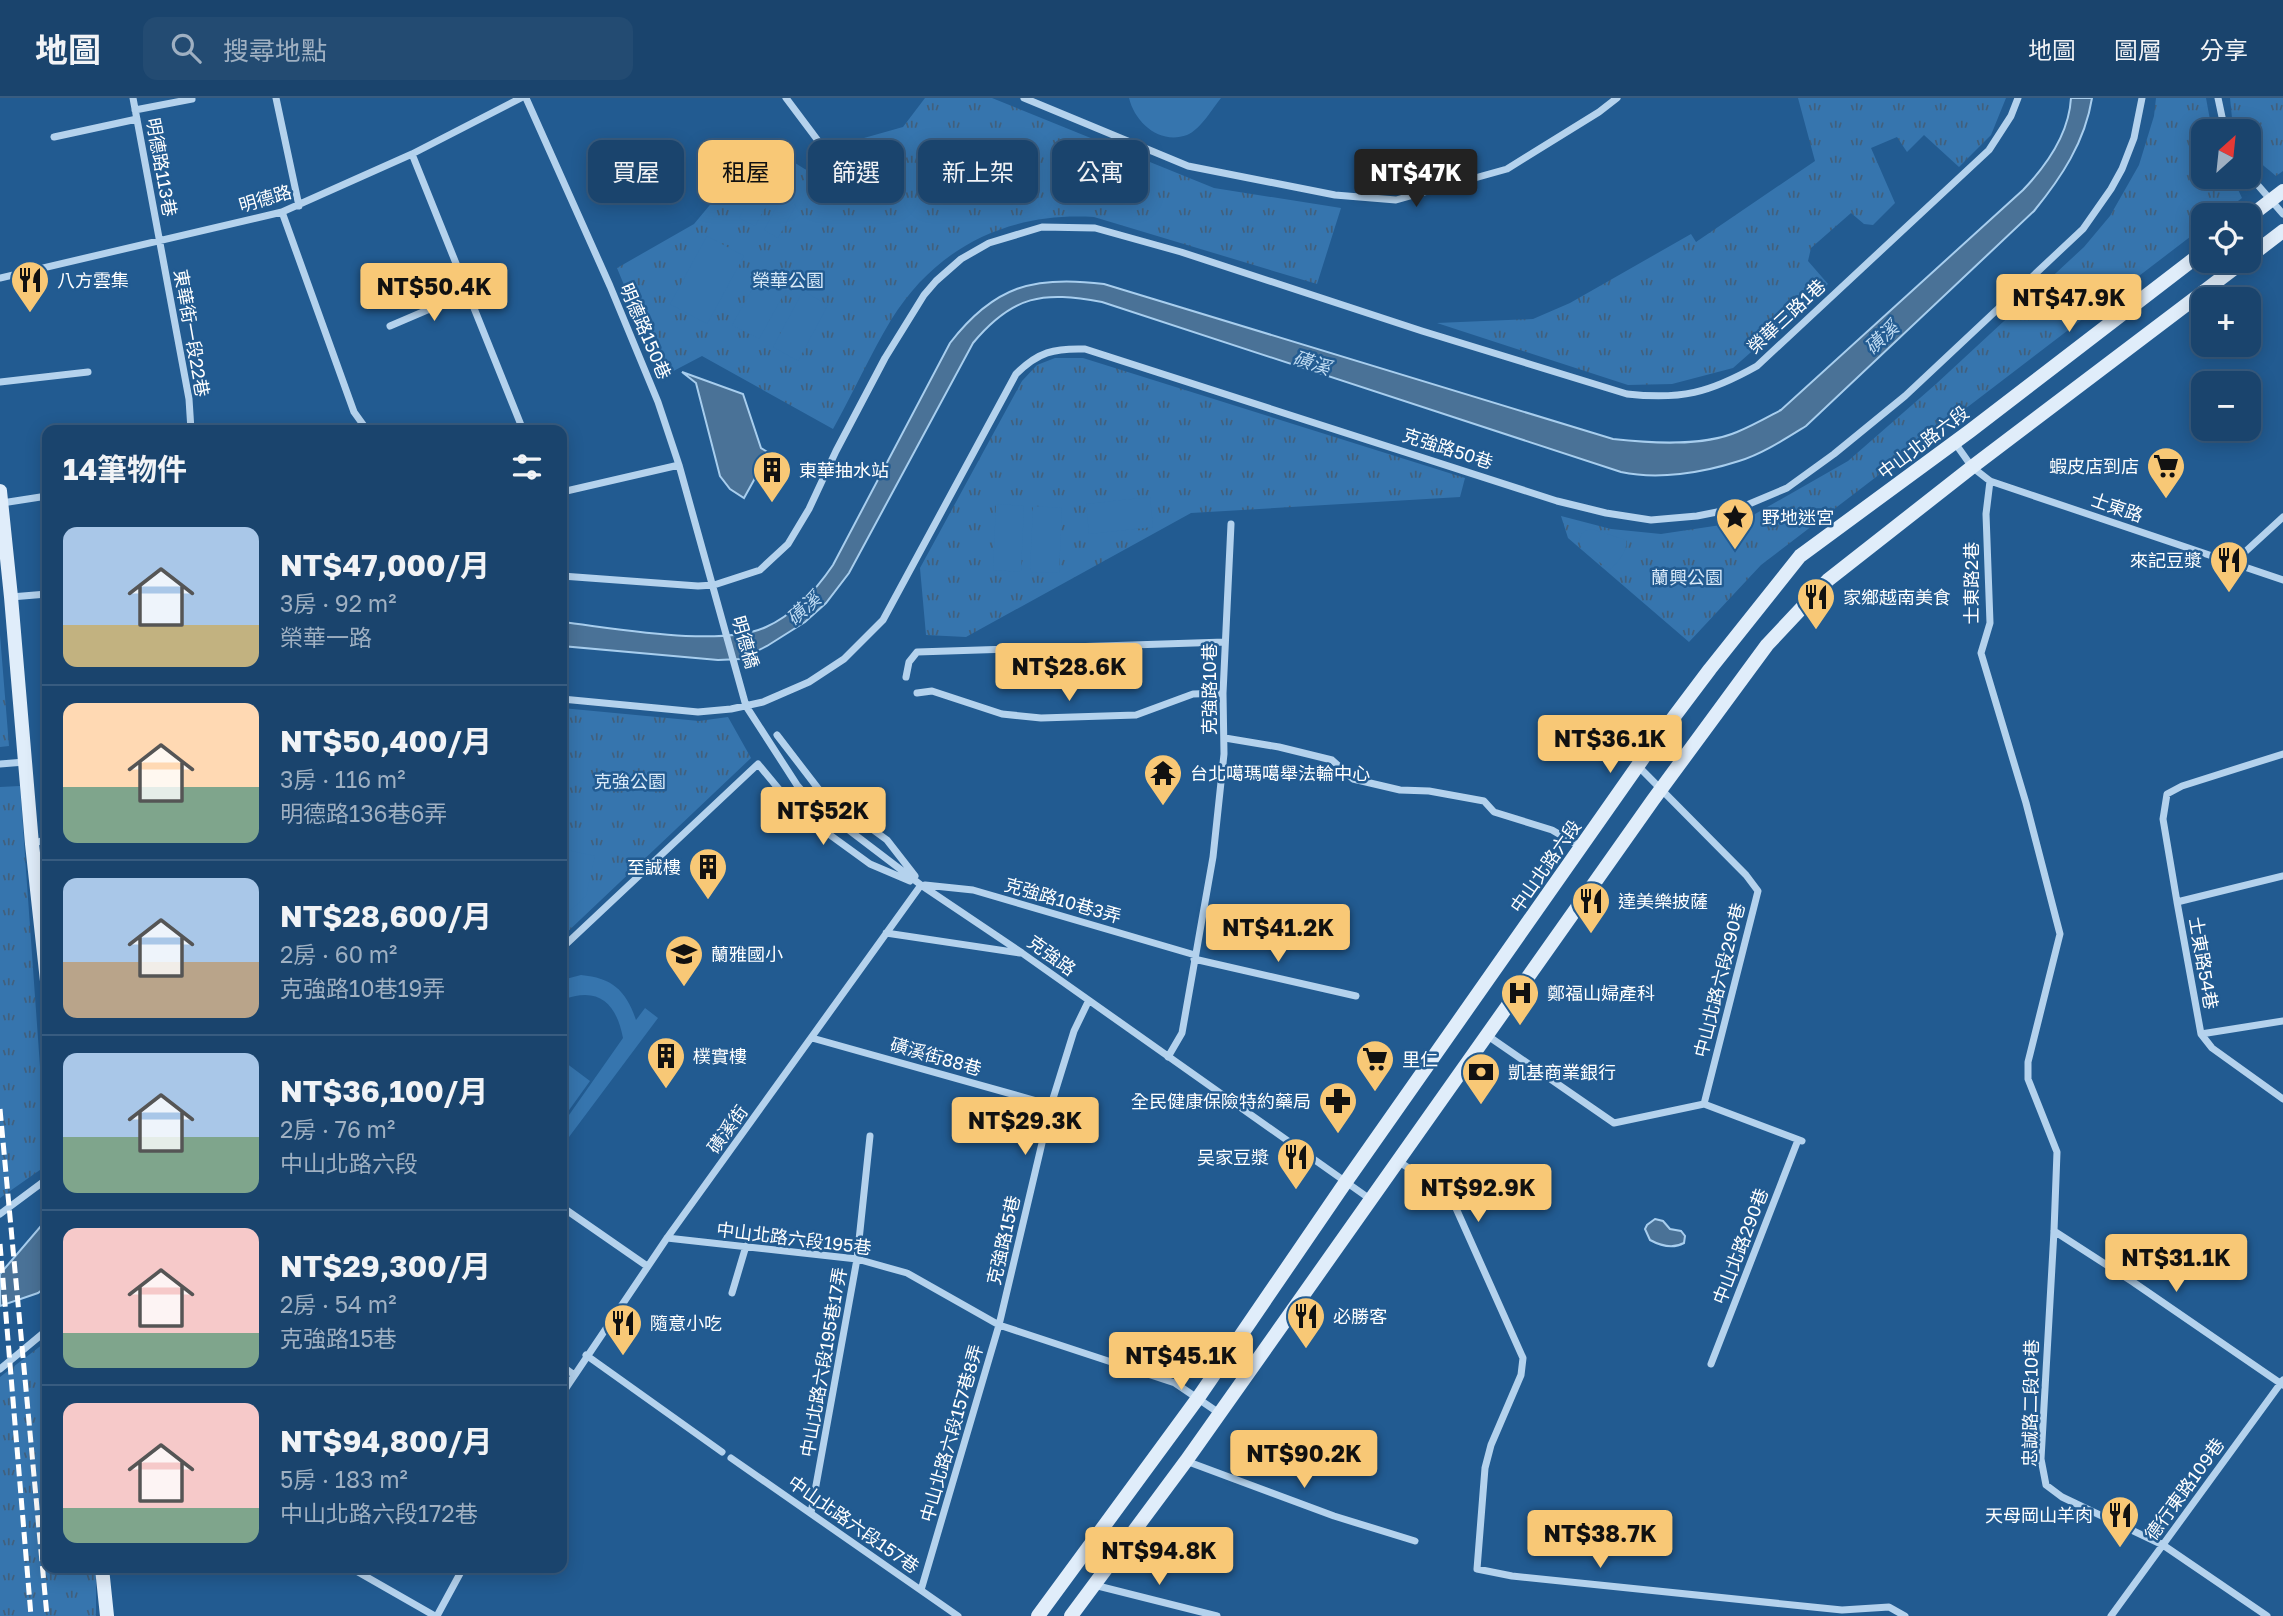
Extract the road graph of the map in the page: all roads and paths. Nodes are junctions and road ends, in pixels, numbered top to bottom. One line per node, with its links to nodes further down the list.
1 (133, 98): 11 (street, 明德路113巷)
2 (276, 98): 20 (street)
3 (523, 98): 16 (street, 明德路); 38 (street, 明德路150巷)
4 (786, 98): 15 (street)
5 (1024, 98): 6 (street)
6 (1617, 98)
7 (2018, 98): 50 (street, 榮華三路1巷)
8 (2142, 98): 58 (street, 克強路50巷)
9 (2218, 98): 13 (street)
10 (192, 99): 11 (street)
11 (135, 110): 12 (street, 明德路113巷)
12 (137, 119): 14 (street); 25 (street, 明德路113巷)
13 (2222, 119)
14 (54, 137)
15 (818, 140)
16 (412, 154): 20 (street, 明德路); 30 (street)
17 (2260, 189): 19 (street)
18 (2283, 191): 19 (main road)
19 (2270, 201): 21 (main road); 23 (street)
20 (299, 206): 22 (street, 明德路)
21 (2261, 208)
22 (282, 212): 25 (street, 明德路); 35 (street)
23 (2283, 214)
24 (2283, 231): 26 (main road)
25 (159, 242): 29 (street, 明德路); 34 (street, 東華街一段22巷)
26 (2261, 248)
27 (2191, 261): 37 (main road, 中山北路六段)
28 (2228, 273): 39 (main road)
29 (0, 278)
30 (467, 293): 31 (street); 36 (street)
31 (390, 326)
32 (88, 372): 33 (street)
33 (0, 382)
34 (191, 425)
35 (363, 425)
36 (521, 425)
37 (1955, 443): 39 (street, 士東路); 64 (main road, 中山北路六段)
38 (679, 465): 42 (street); 50 (street, 明德路150巷)
39 (1972, 467): 40 (street, 士東路); 65 (main road)
40 (1990, 481): 47 (street, 士東路); 94 (street, 士東路2巷)
41 (0, 491): 44 (main road)
42 (567, 491)
43 (42, 497): 44 (street)
44 (1, 503): 52 (main road)
45 (2283, 517): 47 (street)
46 (1231, 524): 53 (street, 克強路10巷)
47 (2234, 563): 49 (street, 士東路)
48 (567, 576): 50 (street, 榮華三路1巷)
49 (2283, 580)
50 (714, 585): 58 (street, 明德橋)
51 (42, 594): 52 (street)
52 (11, 597): 62 (main road)
53 (1225, 642): 54 (street); 56 (street, 克強路10巷)
54 (906, 677)
55 (917, 693): 56 (street)
56 (1223, 693): 60 (street, 克強路10巷)
57 (567, 699): 58 (street, 克強路50巷)
58 (746, 706): 70 (street, 克強路)
59 (777, 735): 70 (street)
60 (1225, 738): 68 (street); 76 (street, 克強路10巷)
61 (2283, 754): 71 (street)
62 (25, 762): 63 (street); 67 (main road)
63 (0, 764)
64 (1638, 766): 65 (street, 中山北路六段290巷); 68 (main road, 中山北路六段)
65 (1661, 789): 81 (main road); 85 (street, 中山北路六段290巷)
66 (42, 841): 67 (street)
67 (32, 844): 73 (main road)
68 (1581, 848): 90 (main road, 中山北路六段)
69 (2283, 876): 71 (street, 士東路54巷)
70 (921, 885): 72 (street, 磺溪街); 74 (street); 75 (street, 克強路); 76 (street, 克強路10巷3弄)
71 (2177, 902): 80 (street, 士東路54巷)
72 (886, 933): 75 (street); 82 (street, 磺溪街)
73 (42, 935)
74 (567, 943)
75 (1022, 953): 78 (street, 克強路)
76 (1194, 957): 77 (street, 克強路10巷3弄); 83 (street, 克強路10巷)
77 (1356, 996)
78 (1088, 1002): 83 (street, 克強路); 86 (street, 克強路15巷)
79 (2283, 1021): 80 (street)
80 (2202, 1034): 84 (street, 士東路54巷)
81 (1488, 1036): 85 (street); 88 (main road)
82 (812, 1038): 86 (street, 磺溪街88巷); 95 (street, 磺溪街)
83 (1168, 1057): 90 (street, 克強路)
84 (2283, 1099)
85 (1704, 1104): 103 (street, 中山北路290巷)
86 (1051, 1105): 100 (street, 克強路15巷)
87 (870, 1136): 97 (street, 中山北路六段195巷17弄)
88 (1398, 1161): 91 (main road); 122 (street)
89 (42, 1182): 93 (street)
90 (1345, 1183): 91 (street, 克強路); 109 (main road, 中山北路六段)
91 (1370, 1199): 110 (main road)
92 (567, 1210): 98 (street)
93 (0, 1214)
94 (2054, 1231): 107 (street); 116 (street, 忠誠路二段10巷)
95 (667, 1238): 96 (street, 中山北路六段195巷); 98 (street, 磺溪街)
96 (746, 1246): 97 (street, 中山北路六段195巷); 99 (street)
97 (857, 1259): 100 (street, 中山北路六段195巷); 114 (street, 中山北路六段195巷17弄)
98 (647, 1266): 102 (street, 磺溪街)
99 (732, 1293)
100 (999, 1325): 109 (street, 中山北路六段195巷); 121 (street, 中山北路六段157巷8弄)
101 (42, 1334): 104 (street)
102 (586, 1355): 106 (street, 磺溪街); 111 (street)
103 (1711, 1364)
104 (0, 1369)
105 (567, 1370): 106 (street)
106 (573, 1374): 108 (street, 磺溪街)
107 (2282, 1383): 116 (street, 德行東路109巷)
108 (567, 1385)
109 (1198, 1398): 110 (street, 中山北路六段195巷); 126 (main road, 中山北路六段)
110 (1219, 1413): 113 (main road)
111 (722, 1452)
112 (731, 1458): 114 (street, 中山北路六段157巷)
113 (1186, 1461): 115 (street); 120 (main road)
114 (811, 1513): 121 (street, 中山北路六段157巷)
115 (1415, 1541)
116 (2163, 1545): 130 (street, 德行東路109巷); 131 (street, 忠誠路二段10巷)
117 (103, 1573): 123 (main road)
118 (360, 1573): 124 (street)
119 (460, 1573): 124 (street)
120 (1094, 1585): 127 (main road); 128 (street)
121 (921, 1590): 125 (street, 中山北路六段157巷)
122 (1840, 1613): 129 (street)
123 (107, 1616)
124 (436, 1616)
125 (958, 1616)
126 (1038, 1616)
127 (1071, 1616)
128 (1217, 1616)
129 (1905, 1616)
130 (2110, 1616)
131 (2267, 1616)

